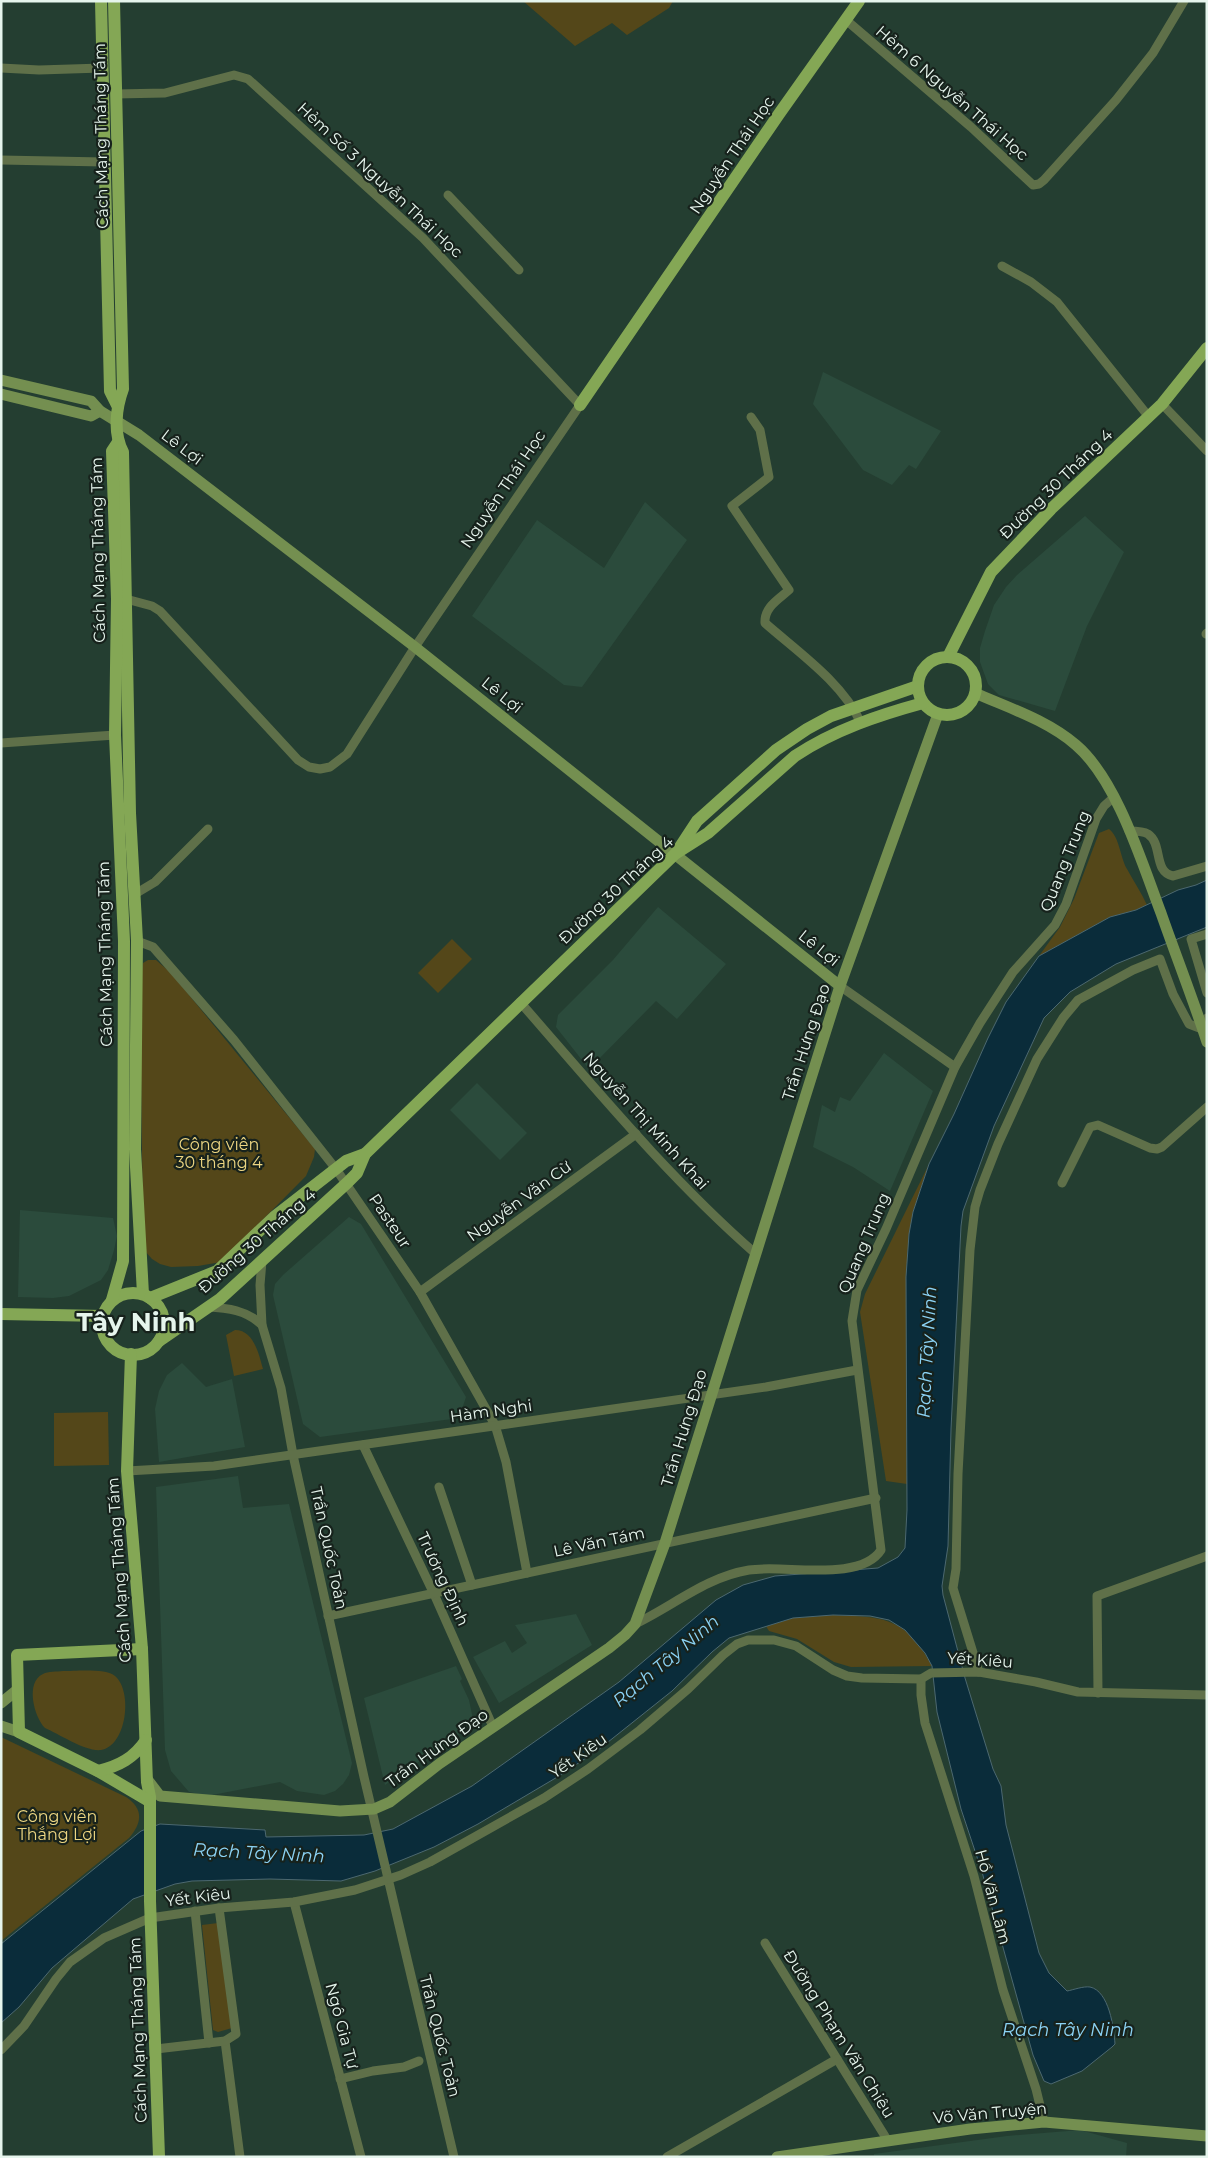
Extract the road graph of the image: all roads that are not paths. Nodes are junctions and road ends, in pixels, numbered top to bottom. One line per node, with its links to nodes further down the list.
1 (101, 1): 7 (main road, Cách Mạng Tháng Tám)
2 (114, 1): 9 (main road, Cách Mạng Tháng Tám)
3 (859, 1): 5 (main road, Nguyễn Thái Học)
4 (1184, 1): 5 (street, Hẻm 6 Nguyễn Thái Học)
5 (846, 20): 20 (main road, Nguyễn Thái Học)
6 (1, 68): 7 (street)
7 (102, 68): 8 (main road, Cách Mạng Tháng Tám)
8 (102, 94): 9 (main road); 11 (main road, Cách Mạng Tháng Tám)
9 (116, 94): 19 (main road, Cách Mạng Tháng Tám); 20 (street, Hẻm Số 3 Nguyễn Thái Học)
10 (1, 160): 11 (street)
11 (104, 162): 19 (main road, Cách Mạng Tháng Tám)
12 (448, 195): 14 (street)
13 (1002, 266): 23 (street)
14 (519, 270)
15 (1207, 348): 18 (main road, Đường 30 Tháng 4)
16 (1, 380): 21 (street, Lê Lợi)
17 (1, 394): 21 (street)
18 (1162, 404): 23 (main road, Đường 30 Tháng 4); 25 (street)
19 (117, 405): 24 (main road, Cách Mạng Tháng Tám)
20 (580, 405): 27 (street, Nguyễn Thái Học)
21 (100, 411): 24 (street, Lê Lợi)
22 (751, 417): 32 (street)
23 (1149, 417): 28 (main road, Đường 30 Tháng 4)
24 (118, 421): 26 (main road, Cách Mạng Tháng Tám); 27 (street, Lê Lợi)
25 (1207, 451)
26 (121, 599): 27 (street, Nguyễn Thái Học); 35 (main road, Cách Mạng Tháng Tám); 37 (main road, Cách Mạng Tháng Tám)
27 (415, 646): 41 (street, Lê Lợi)
28 (948, 657): 29 (main road); 30 (main road)
29 (918, 686): 31 (main road); 32 (main road)
30 (975, 693): 33 (main road); 38 (street)
31 (924, 703): 33 (main road); 34 (main road, Đường 30 Tháng 4)
32 (854, 707): 34 (street); 41 (main road)
33 (938, 714): 47 (street, Trần Hưng Đạo)
34 (861, 723): 41 (main road, Đường 30 Tháng 4)
35 (115, 735): 36 (street); 37 (main road, Cách Mạng Tháng Tám)
36 (1, 743)
37 (123, 779): 43 (main road, Cách Mạng Tháng Tám)
38 (1114, 798): 40 (street); 52 (street, Quang Trung)
39 (208, 830): 43 (street)
40 (1129, 831): 42 (street); 50 (street)
41 (675, 854): 47 (street, Lê Lợi); 49 (main road, Đường 30 Tháng 4)
42 (1207, 866)
43 (128, 895): 45 (main road, Cách Mạng Tháng Tám); 46 (main road, Cách Mạng Tháng Tám)
44 (1207, 934): 48 (street)
45 (124, 941): 46 (main road); 63 (main road, Cách Mạng Tháng Tám)
46 (137, 942): 56 (street, Pasteur); 62 (main road, Cách Mạng Tháng Tám)
47 (840, 986): 52 (street); 59 (street, Trần Hưng Đạo)
48 (1207, 993)
49 (520, 1002): 54 (street, Nguyễn Thị Minh Khai); 55 (main road, Đường 30 Tháng 4)
50 (1205, 1024): 51 (street); 86 (street)
51 (1207, 1042)
52 (955, 1067): 70 (street, Quang Trung)
53 (1207, 1107): 57 (street)
54 (636, 1134): 59 (street, Nguyễn Thị Minh Khai); 61 (street, Nguyễn Văn Cừ)
55 (365, 1154): 56 (main road, Đường 30 Tháng 4); 58 (main road, Đường 30 Tháng 4)
56 (336, 1168): 58 (street, Pasteur); 62 (main road, Đường 30 Tháng 4)
57 (1062, 1182)
58 (347, 1183): 60 (main road, Đường 30 Tháng 4); 61 (street, Pasteur)
59 (756, 1254): 71 (street, Trần Hưng Đạo)
60 (262, 1262): 64 (main road, Đường 30 Tháng 4); 67 (street, Trần Quốc Toản)
61 (420, 1292): 72 (street, Pasteur)
62 (146, 1296): 63 (main road); 68 (main road)
63 (112, 1300): 66 (main road)
64 (207, 1308): 67 (street); 68 (main road, Đường 30 Tháng 4)
65 (1, 1314): 66 (main road)
66 (103, 1316): 69 (main road)
67 (262, 1325): 74 (street, Trần Quốc Toản)
68 (159, 1341): 69 (main road)
69 (131, 1354): 75 (main road, Cách Mạng Tháng Tám)
70 (857, 1370): 71 (street, Hàm Nghi); 77 (street, Quang Trung)
71 (711, 1394): 72 (street, Hàm Nghi); 78 (street, Trần Hưng Đạo)
72 (495, 1425): 73 (street, Hàm Nghi); 80 (street, Pasteur)
73 (363, 1445): 74 (street, Hàm Nghi); 82 (street, Trương Định)
74 (293, 1454): 75 (street, Hàm Nghi); 83 (street, Trần Quốc Toản)
75 (127, 1471): 85 (main road, Cách Mạng Tháng Tám)
76 (439, 1487): 81 (street)
77 (876, 1498): 78 (street, Lê Văn Tám); 84 (street, Quang Trung)
78 (665, 1543): 80 (street, Lê Văn Tám); 84 (street, Trần Hưng Đạo)
79 (1207, 1556): 89 (street)
80 (527, 1573): 81 (street, Lê Văn Tám)
81 (472, 1585): 82 (street, Lê Văn Tám)
82 (434, 1594): 83 (street, Lê Văn Tám); 93 (street, Trương Định)
83 (328, 1616): 116 (street, Trần Quốc Toản)
84 (635, 1624): 93 (street, Trần Hưng Đạo)
85 (142, 1650): 88 (main road); 95 (main road, Cách Mạng Tháng Tám)
86 (979, 1672): 87 (street, Yết Kiêu); 89 (street, Yết Kiêu)
87 (921, 1679): 98 (street, Yết Kiêu); 110 (street, Hồ Văn Lâm)
88 (17, 1690): 91 (street); 94 (main road)
89 (1098, 1694): 90 (street, Yết Kiêu)
90 (1207, 1695)
91 (1, 1703)
92 (1, 1726): 94 (street, Trần Hưng Đạo)
93 (493, 1727): 97 (street, Trần Hưng Đạo)
94 (19, 1732): 96 (main road, Trần Hưng Đạo)
95 (146, 1740): 96 (main road); 97 (main road, Cách Mạng Tháng Tám)
96 (98, 1771): 97 (main road, Trần Hưng Đạo)
97 (151, 1803): 101 (main road, Cách Mạng Tháng Tám)
98 (294, 1902): 99 (street, Yết Kiêu); 109 (street, Ngô Gia Tự)
99 (219, 1908): 100 (street, Yết Kiêu); 103 (street)
100 (195, 1911): 101 (street, Yết Kiêu); 104 (street)
101 (150, 1918): 105 (main road, Cách Mạng Tháng Tám); 106 (street, Yết Kiêu)
102 (765, 1943): 107 (street, Đường Phạm Văn Chiêu)
103 (225, 2041): 104 (street); 114 (street)
104 (209, 2043): 105 (street)
105 (156, 2049): 113 (main road, Cách Mạng Tháng Tám)
106 (1, 2050)
107 (837, 2059): 112 (street, Đường Phạm Văn Chiêu); 117 (street)
108 (419, 2061): 109 (street)
109 (340, 2079): 115 (street, Ngô Gia Tự)
110 (1044, 2122): 111 (street, Võ Văn Truyện); 112 (street, Võ Văn Truyện)
111 (1207, 2136)
112 (888, 2141): 118 (street, Võ Văn Truyện)
113 (159, 2157)
114 (240, 2157)
115 (361, 2157)
116 (454, 2157)
117 (667, 2157)
118 (777, 2157)

